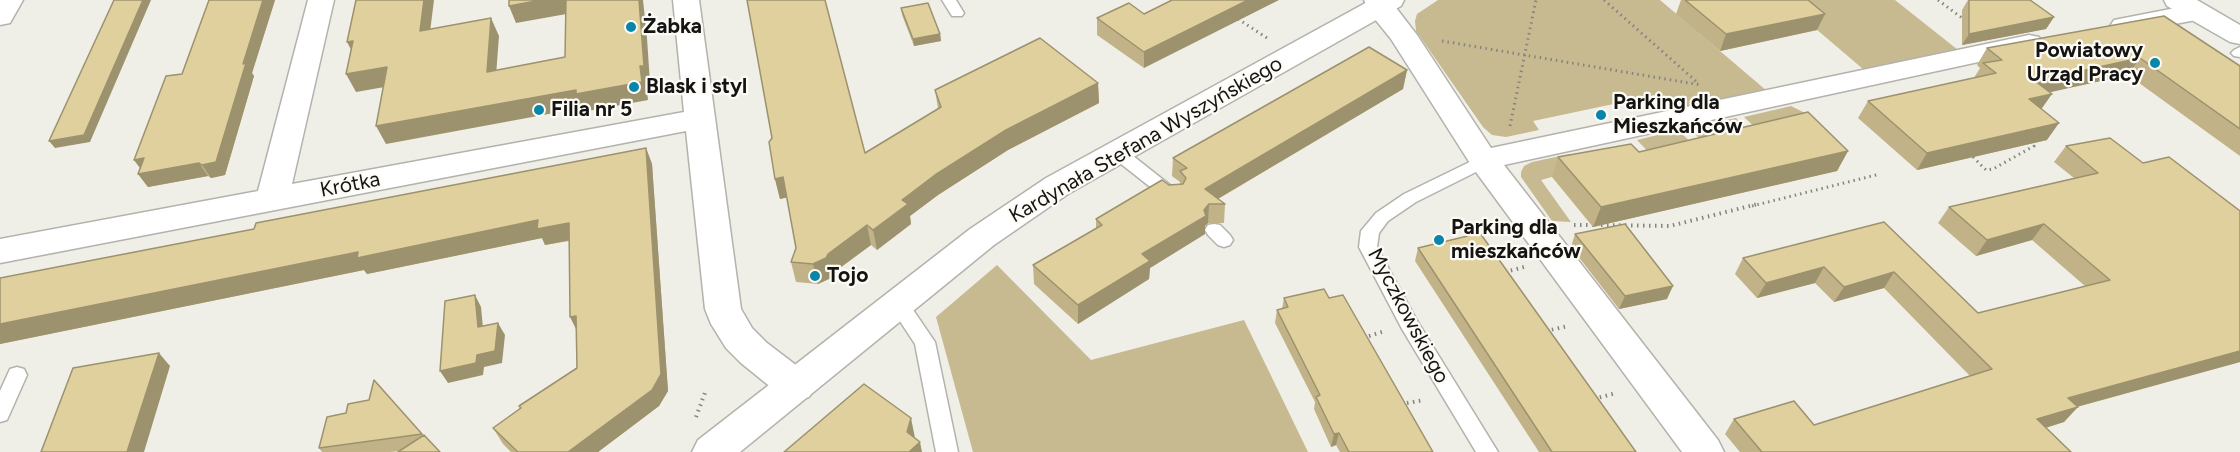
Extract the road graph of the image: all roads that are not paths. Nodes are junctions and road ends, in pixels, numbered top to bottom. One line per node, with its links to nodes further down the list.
1 (10, 0): 6 (street)
2 (321, 0): 15 (street)
3 (686, 0): 11 (street)
4 (1383, 2): 12 (street, Kardynała Stefana Wyszyńskiego); 13 (street)
5 (2187, 6): 7 (street); 8 (street); 10 (street)
6 (0, 17)
7 (2098, 30)
8 (2240, 36)
9 (2051, 39): 13 (street)
10 (2240, 53)
11 (700, 120): 15 (street, Krótka); 19 (street)
12 (1117, 152): 14 (lane); 17 (street, Kardynała Stefana Wyszyńskiego)
13 (1495, 157): 23 (lane, Myczkowskiego); 24 (street)
14 (1174, 197)
15 (272, 200): 16 (street, Krótka)
16 (0, 251)
17 (898, 303): 19 (street, Kardynała Stefana Wyszyńskiego); 22 (lane)
18 (17, 375): 20 (lane)
19 (796, 386): 21 (street, Kardynała Stefana Wyszyńskiego)
20 (0, 414)
21 (712, 452)
22 (947, 452)
23 (1487, 452)
24 (1704, 452)

